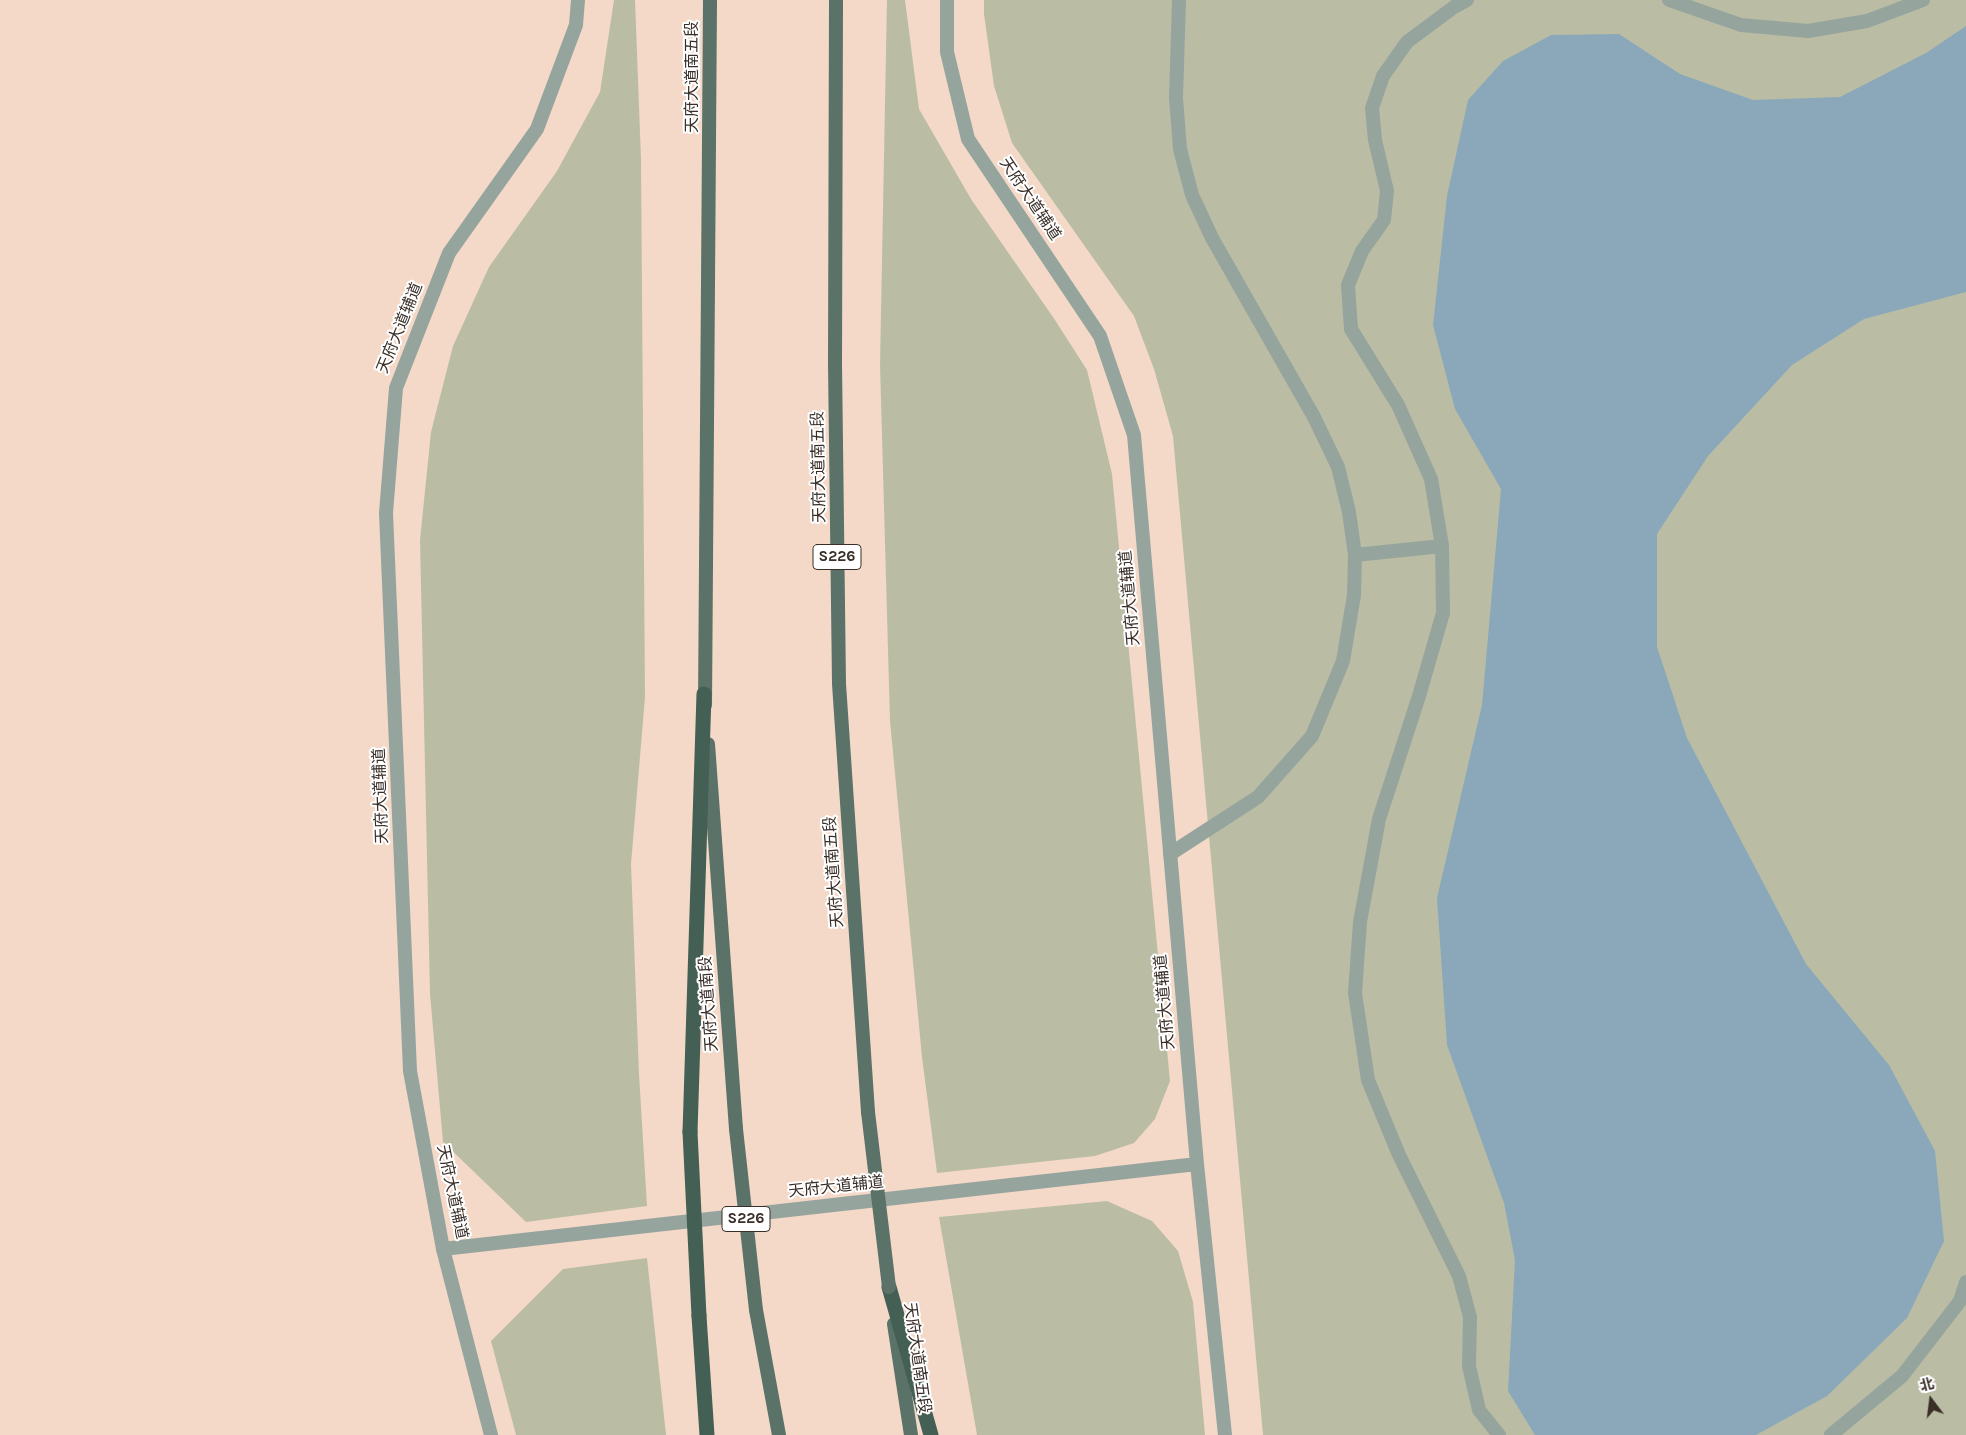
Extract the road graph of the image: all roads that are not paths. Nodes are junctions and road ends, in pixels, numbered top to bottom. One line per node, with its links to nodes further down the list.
1 (578, 0): 14 (street, 天府大道辅道)
2 (710, 0): 11 (main road, 天府大道南五段 / S226)
3 (836, 0): 16 (main road, 天府大道南五段 / S226, bridge)
4 (947, 0): 12 (street, 天府大道辅道)
5 (1179, 0): 10 (street)
6 (1467, 0): 9 (street)
7 (1669, 0): 8 (street)
8 (1923, 0)
9 (1442, 546): 10 (street); 23 (street)
10 (1355, 555): 12 (street)
11 (704, 694): 18 (highway, bridge); 19 (main road, 天府大道南段 / S226, bridge)
12 (1170, 854): 13 (street, 天府大道辅道)
13 (1197, 1164): 14 (street, 天府大道辅道); 22 (street)
14 (443, 1249): 17 (street)
15 (1966, 1282): 24 (street)
16 (889, 1287): 20 (main road, 天府大道南五段); 21 (highway)
17 (492, 1435)
18 (707, 1435)
19 (779, 1435)
20 (911, 1435)
21 (931, 1435)
22 (1225, 1435)
23 (1499, 1435)
24 (1831, 1435)

